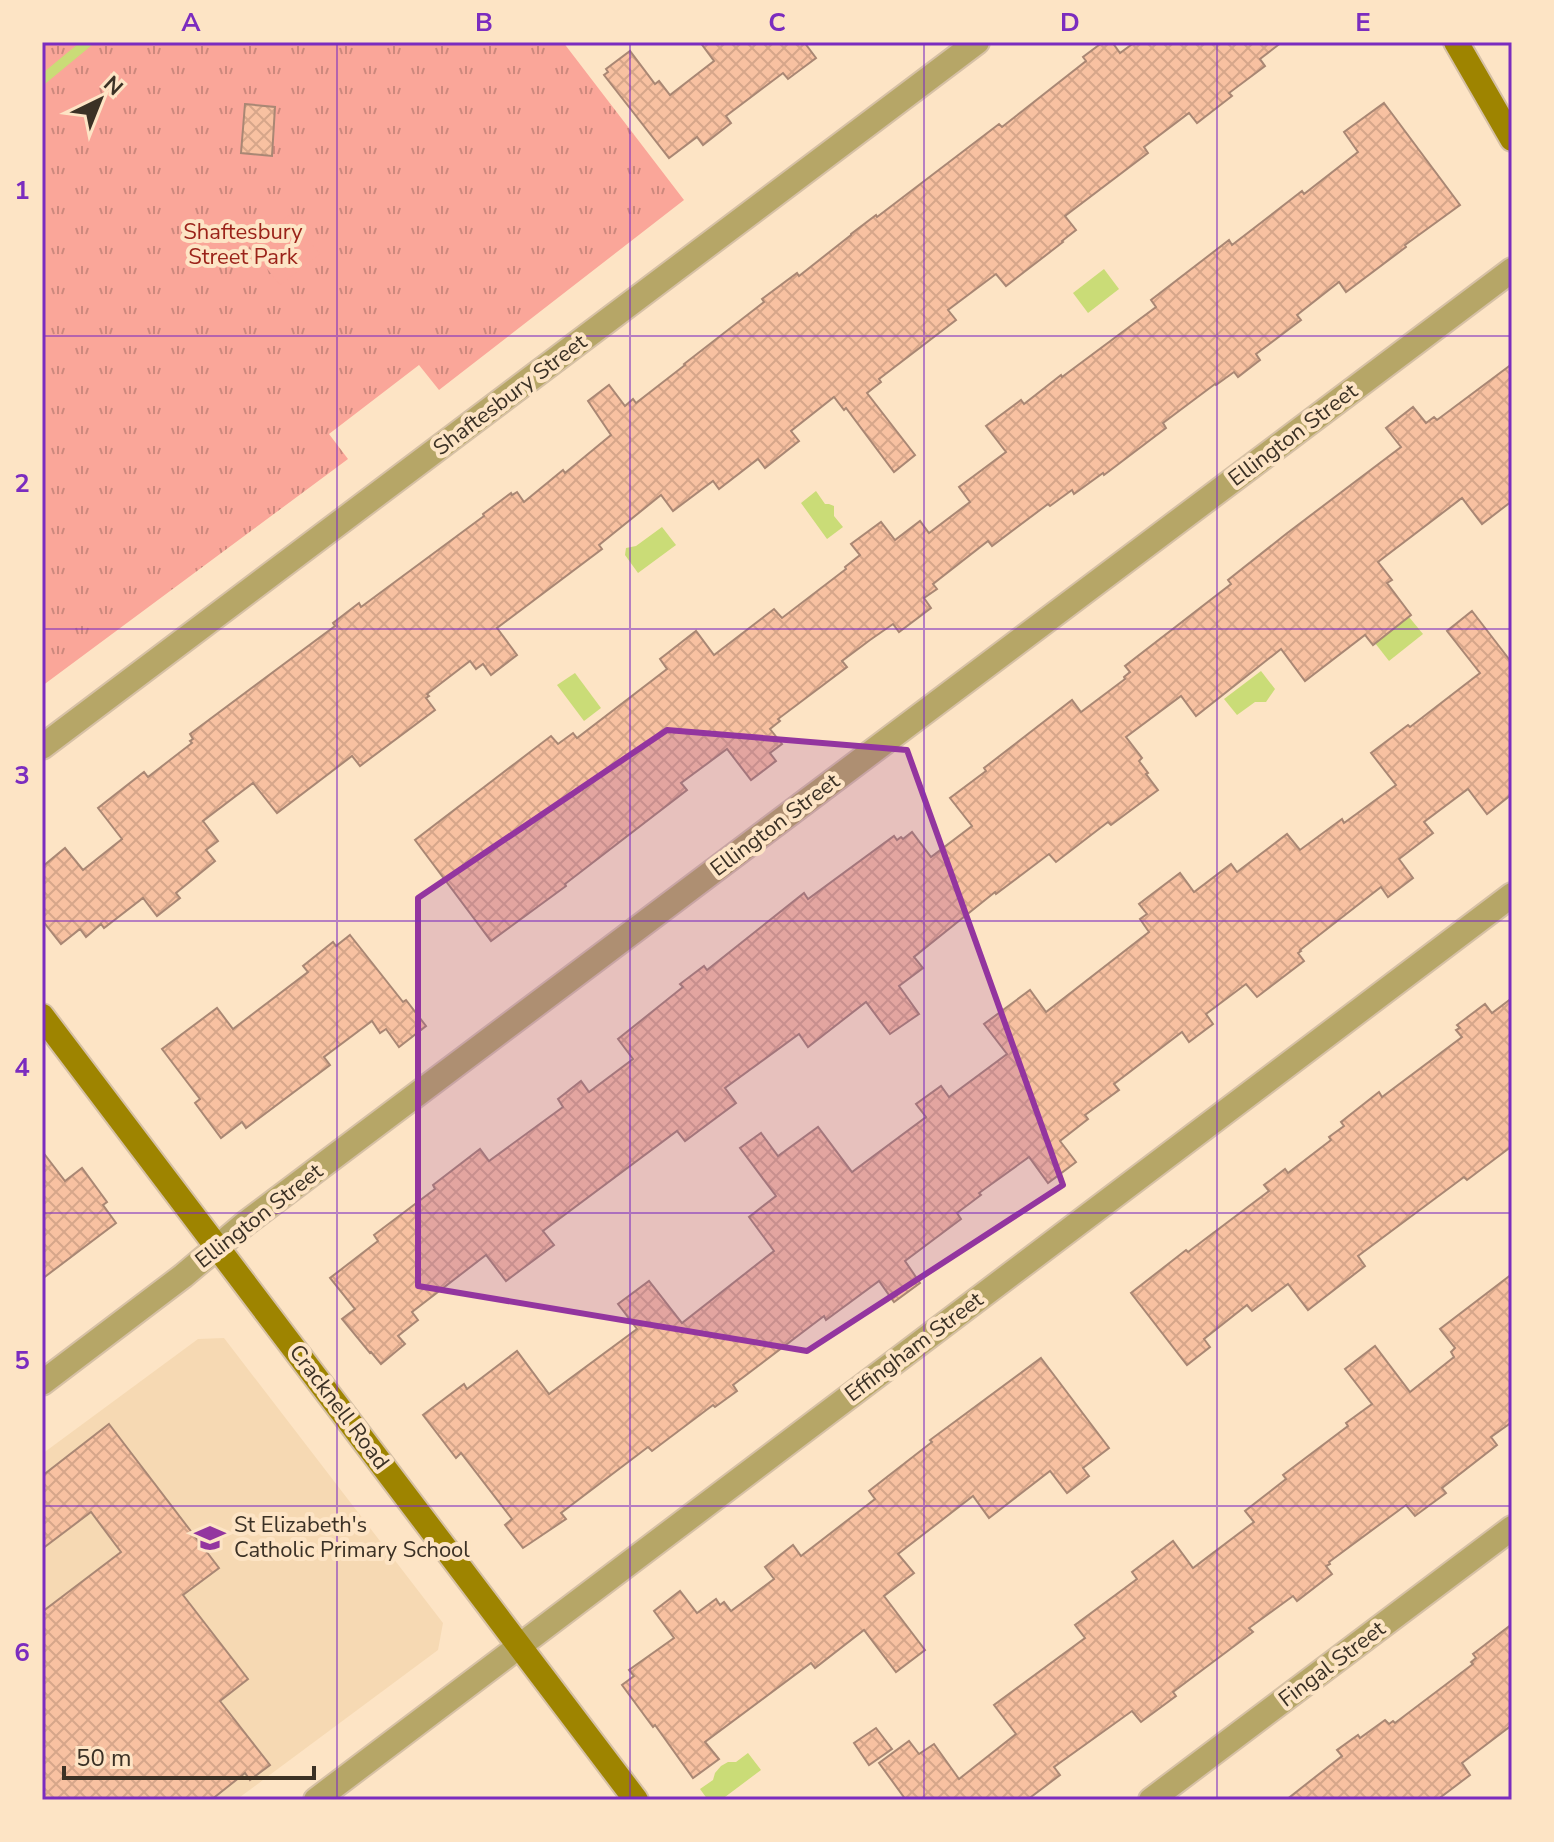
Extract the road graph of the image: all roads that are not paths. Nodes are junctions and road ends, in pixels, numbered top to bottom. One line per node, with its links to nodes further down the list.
1 (977, 42): 5 (street, Shaftesbury Street)
2 (1456, 42): 3 (street)
3 (1512, 139)
4 (1512, 270): 8 (street, Ellington Street)
5 (42, 747)
6 (1512, 895): 11 (street, Effingham Street)
7 (42, 1016): 8 (street, Cracknell Road)
8 (218, 1247): 9 (street, Ellington Street); 11 (street, Cracknell Road)
9 (42, 1383)
10 (1512, 1528): 14 (street, Fingal Street)
11 (519, 1646): 12 (street, Effingham Street); 13 (street, Cracknell Road)
12 (316, 1800)
13 (636, 1800)
14 (1151, 1800)

